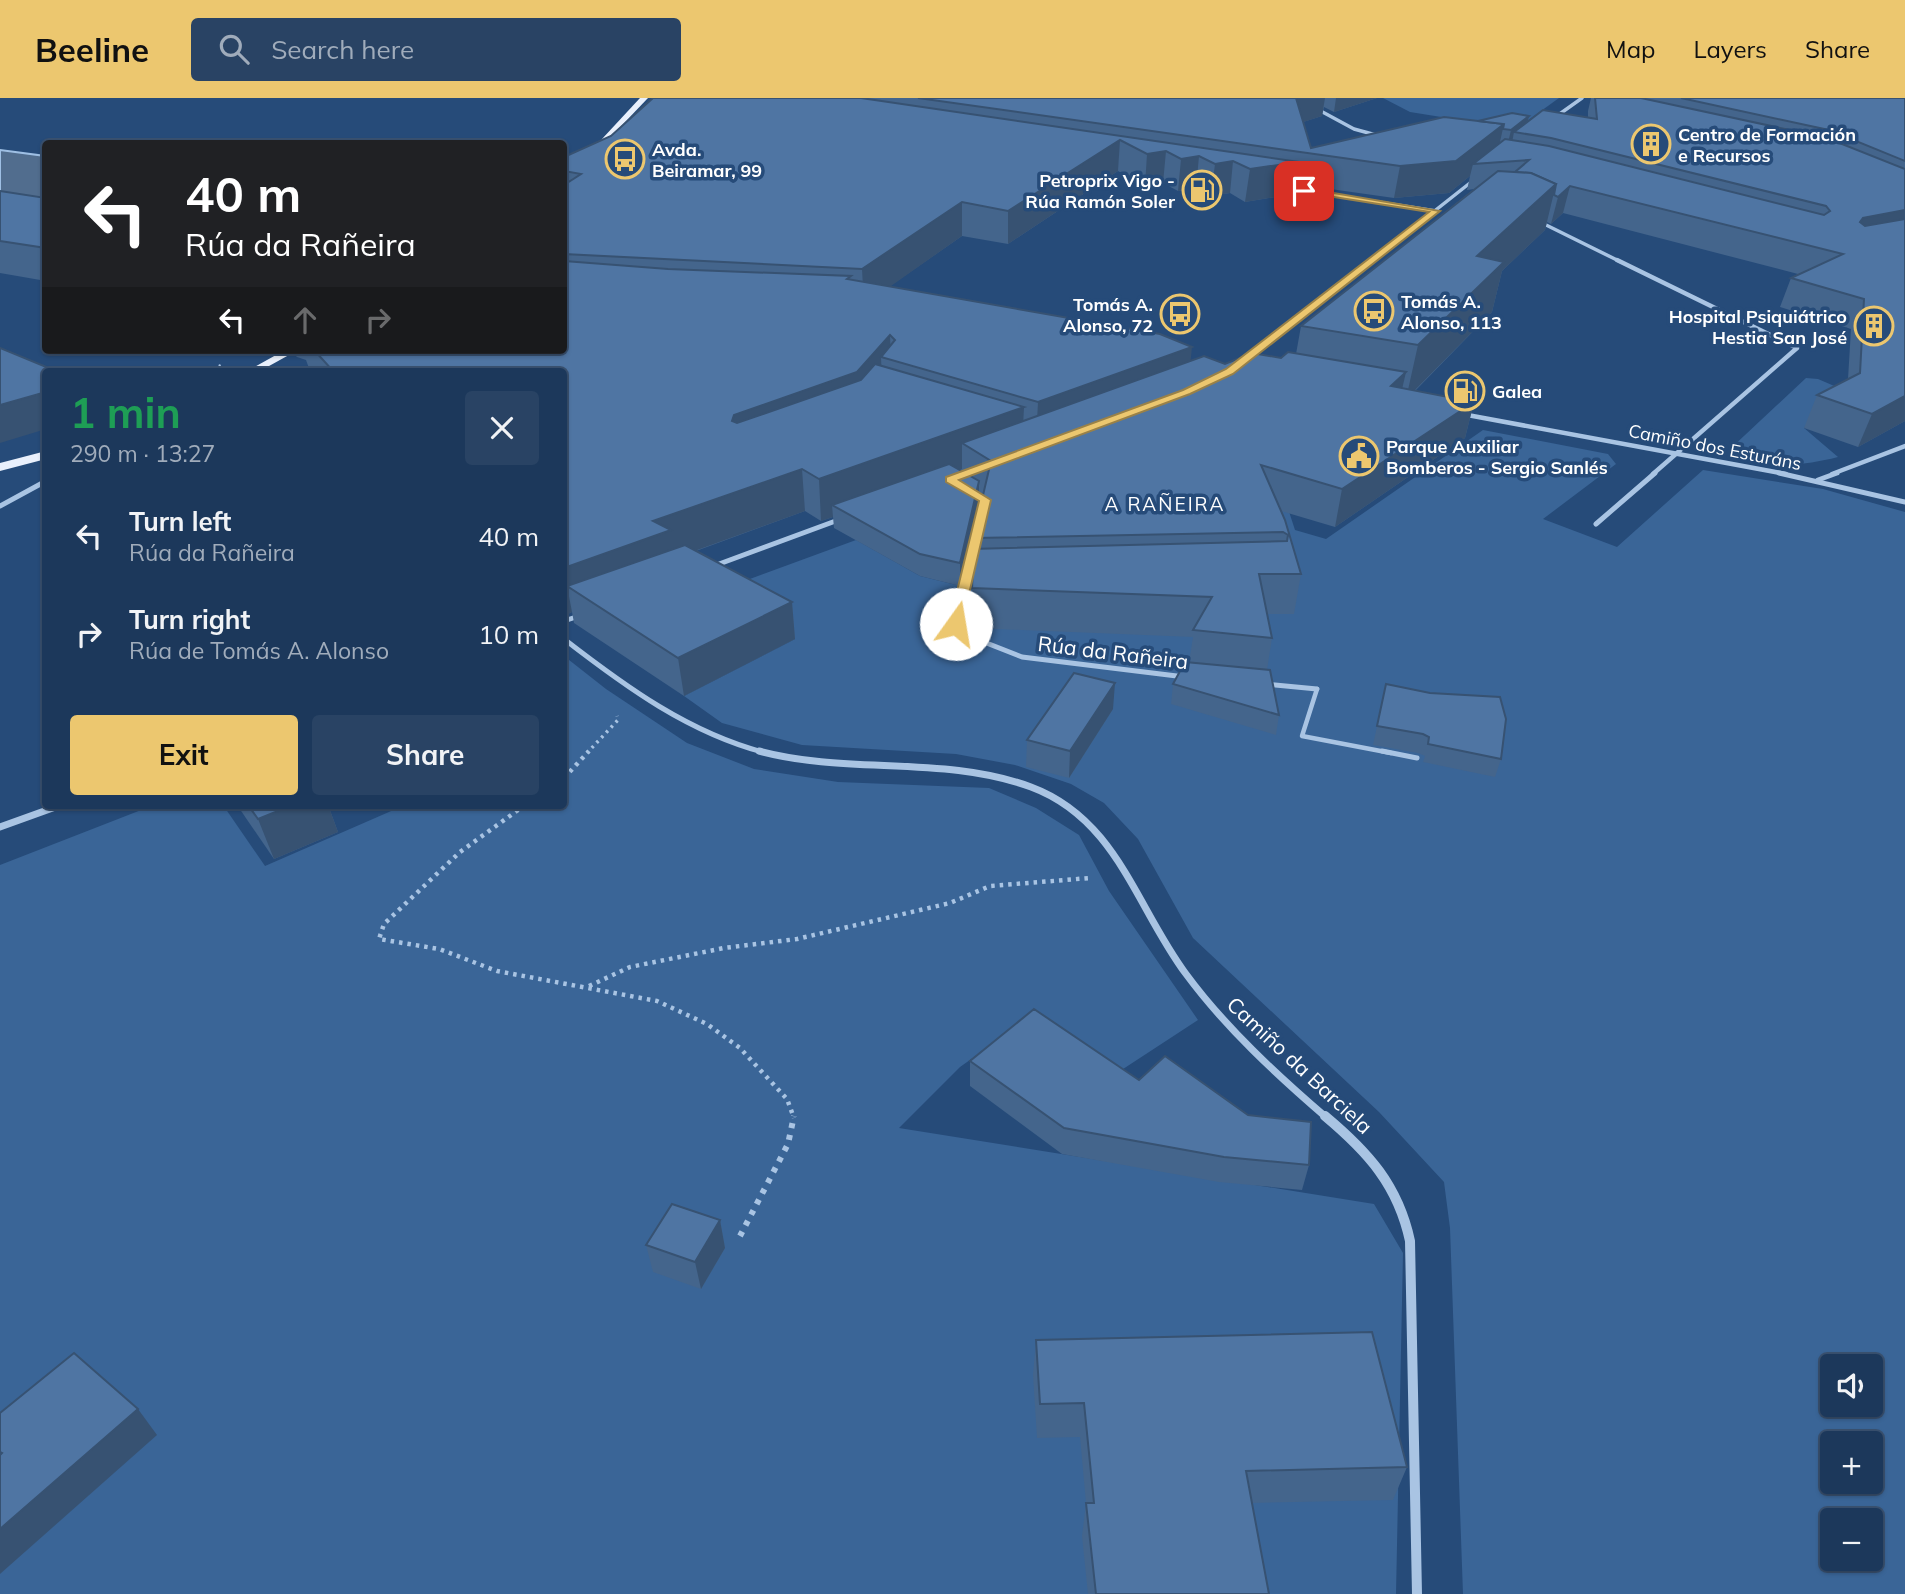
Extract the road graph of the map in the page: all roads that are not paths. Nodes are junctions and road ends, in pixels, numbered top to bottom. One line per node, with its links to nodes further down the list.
1 (644, 98): 9 (main road)
2 (1582, 98): 4 (street)
3 (1310, 104): 7 (street)
4 (1576, 104): 5 (street); 6 (street)
5 (1583, 105)
6 (1554, 119)
7 (1384, 136)
8 (1479, 176): 11 (street)
9 (567, 181)
10 (1277, 186): 15 (street)
11 (1459, 192): 12 (street); 13 (street)
12 (1471, 195)
13 (1441, 206): 14 (street); 15 (street)
14 (1451, 207)
15 (1436, 211): 18 (street)
16 (1536, 220): 22 (street)
17 (286, 354): 19 (main road)
18 (1237, 365)
19 (261, 368)
20 (1459, 414): 22 (street, Camiño dos Esturáns)
21 (1905, 446): 25 (street)
22 (1676, 453): 25 (street, Camiño dos Esturáns); 30 (street)
23 (42, 455): 24 (main road)
24 (0, 467)
25 (1817, 480): 27 (street, Camiño dos Esturáns)
26 (42, 483): 28 (street)
27 (1905, 502)
28 (0, 506)
29 (847, 517): 32 (street)
30 (1596, 524)
31 (976, 539): 33 (street, Rúa da Rañeira)
32 (705, 569)
33 (965, 583): 34 (street); 38 (street, Rúa da Rañeira)
34 (978, 583)
35 (589, 612): 36 (street)
36 (567, 620)
37 (567, 641): 44 (street, Camiño da Barciela)
38 (1194, 678)
39 (1262, 684): 40 (street)
40 (1317, 689): 41 (lane)
41 (1416, 758)
42 (50, 809): 43 (street)
43 (0, 827)
44 (1417, 1594)

